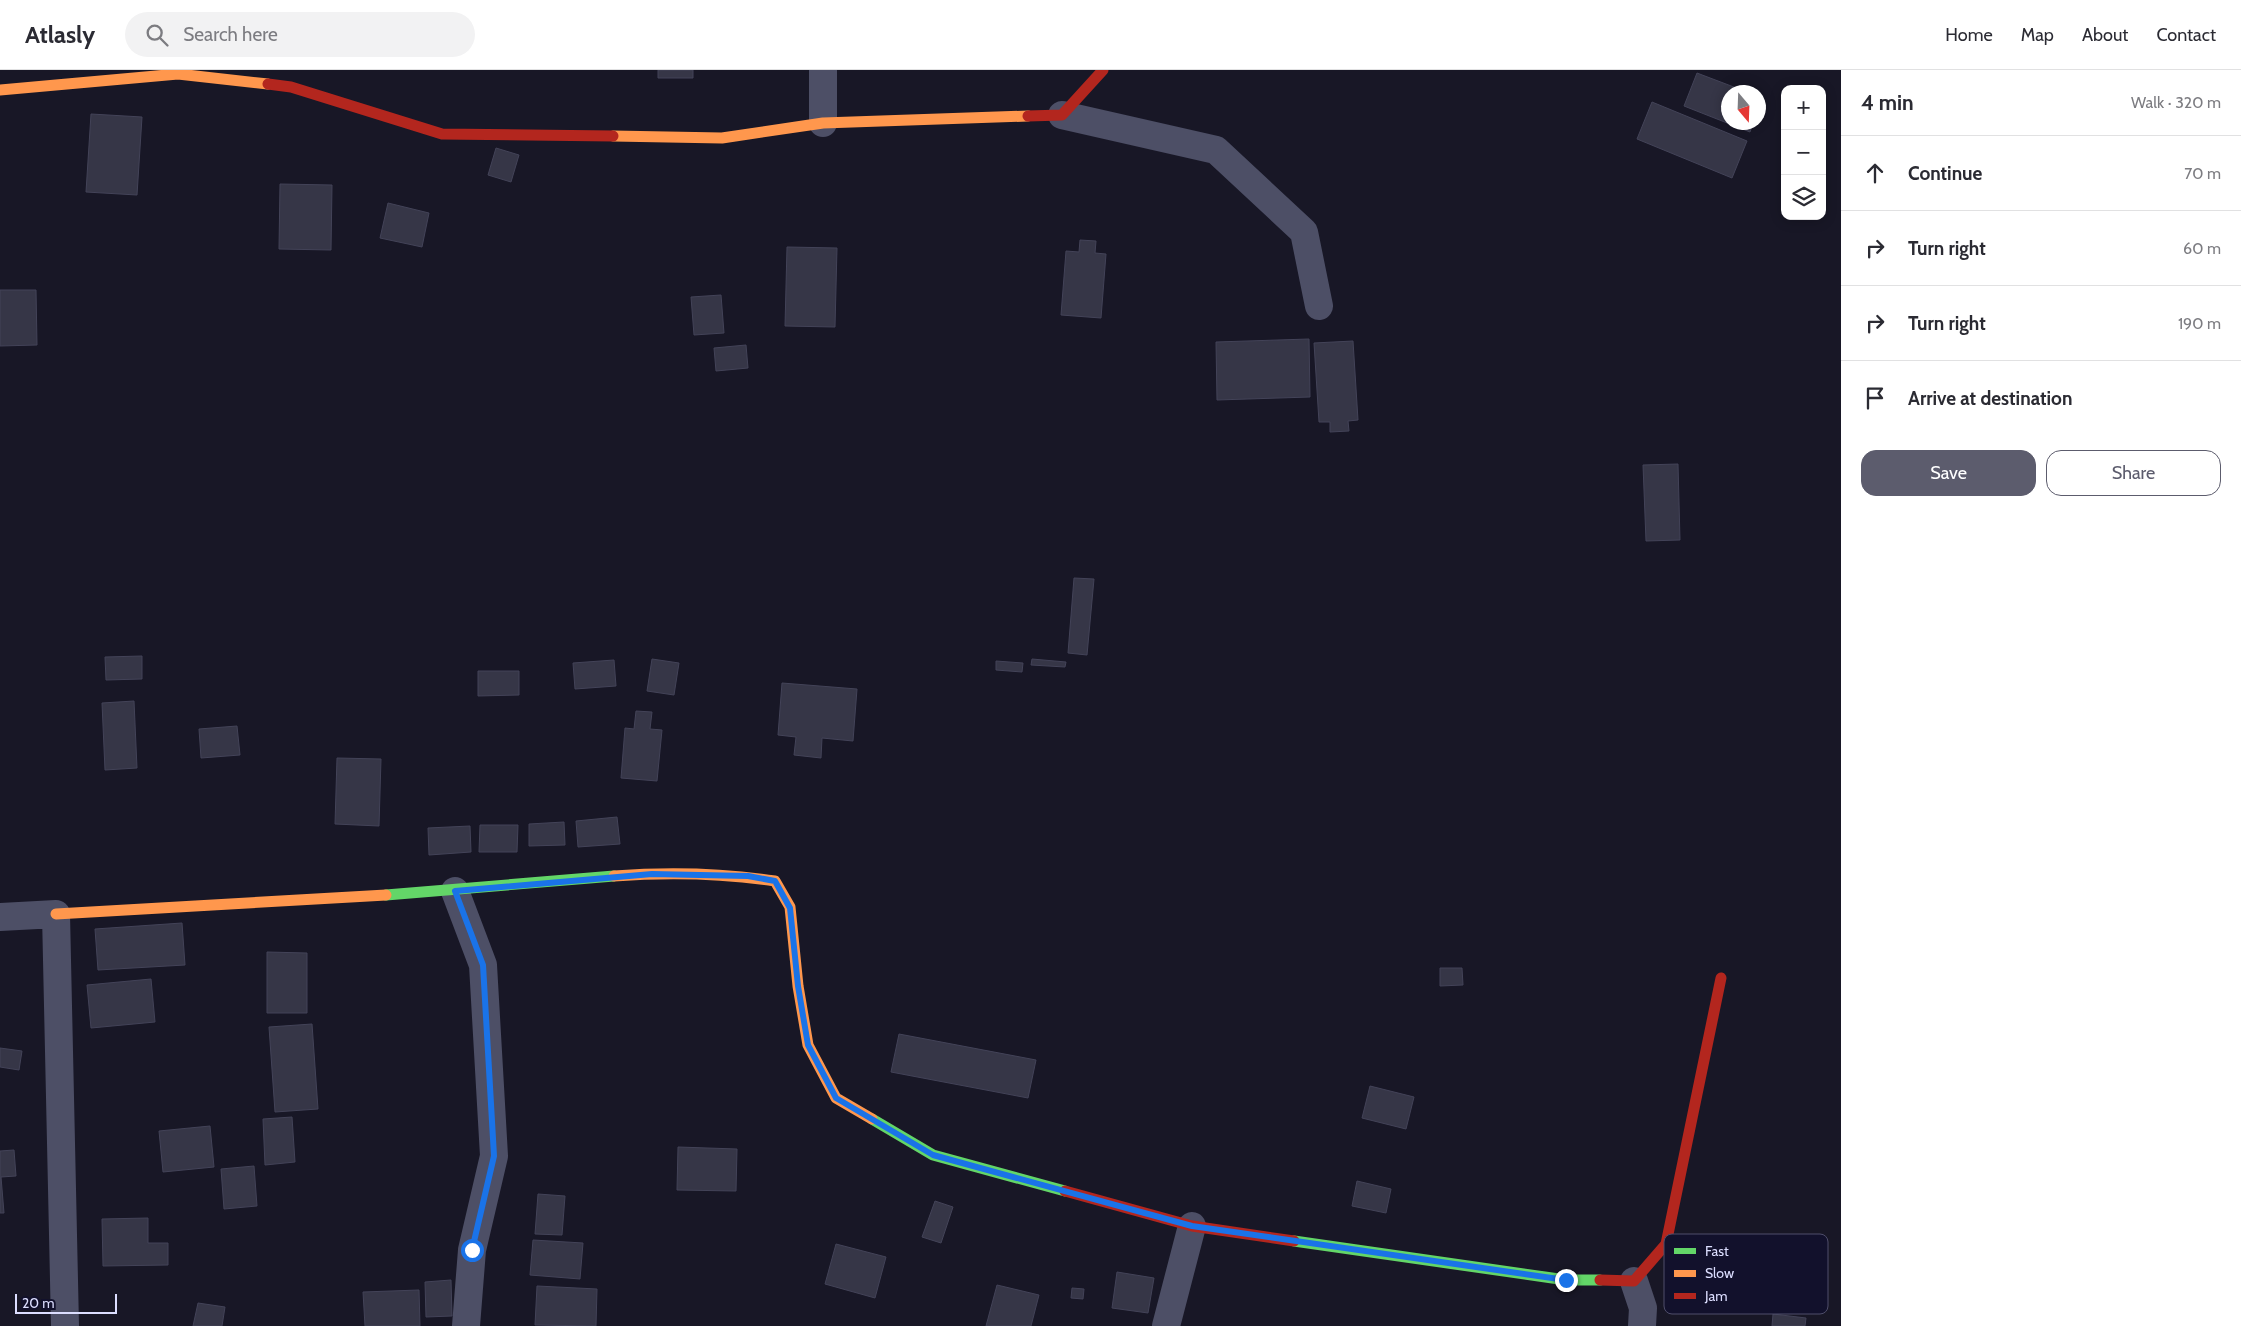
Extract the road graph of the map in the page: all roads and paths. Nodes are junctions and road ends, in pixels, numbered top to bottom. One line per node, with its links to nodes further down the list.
1 (823, 70): 5 (street)
2 (1103, 70): 4 (street)
3 (0, 90): 5 (street)
4 (1062, 115): 5 (street); 6 (street)
5 (823, 123)
6 (1320, 306)
7 (455, 891): 8 (street); 11 (street); 16 (street)
8 (56, 914): 9 (street); 15 (street)
9 (0, 917)
10 (1721, 978): 12 (street)
11 (1192, 1226): 14 (street); 17 (street)
12 (1668, 1234)
13 (1664, 1246): 14 (street)
14 (1634, 1281): 18 (street)
15 (65, 1326)
16 (466, 1326)
17 (1166, 1326)
18 (1642, 1326)

